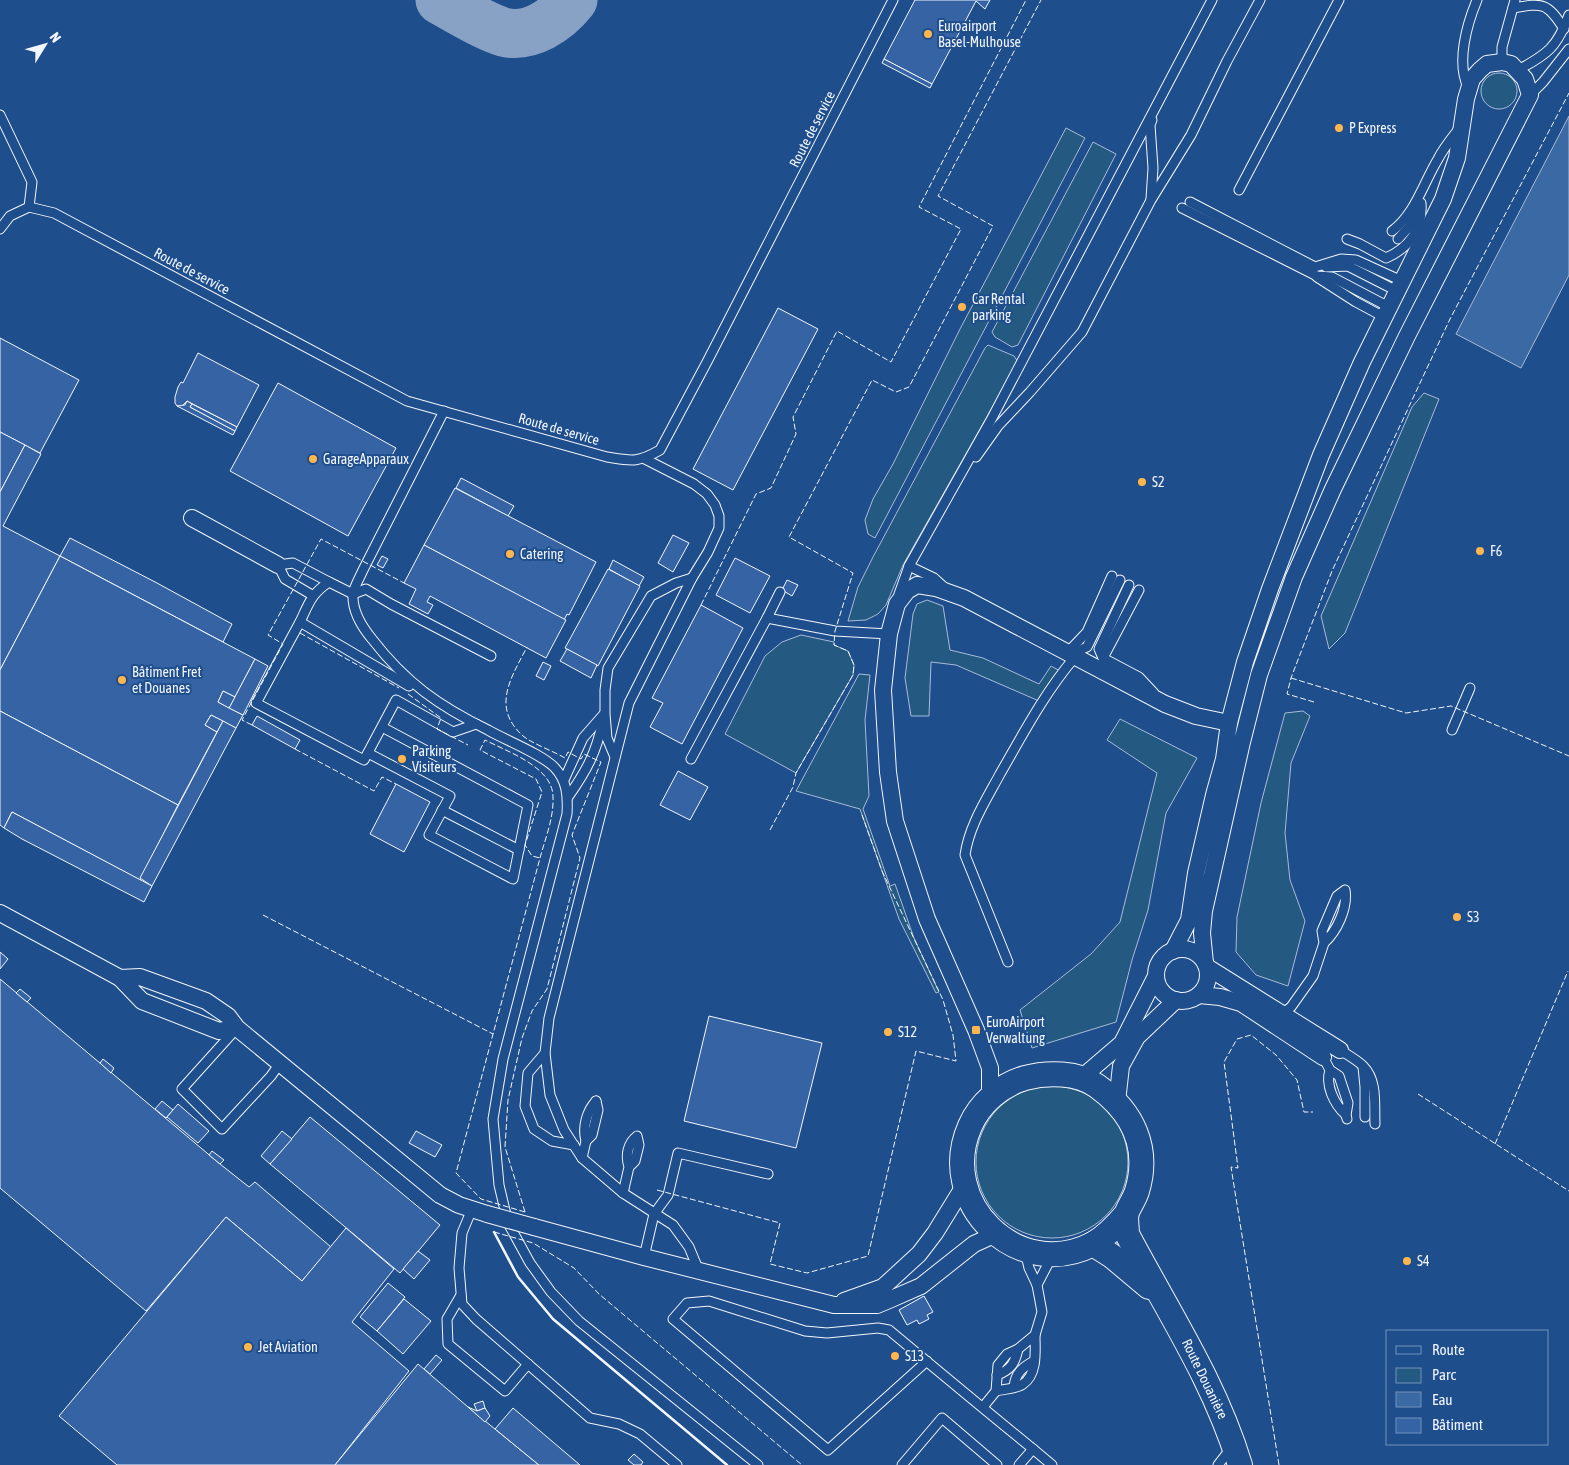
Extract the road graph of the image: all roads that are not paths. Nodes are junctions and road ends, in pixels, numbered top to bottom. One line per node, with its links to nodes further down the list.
1 (893, 0): 30 (lane, Route de service)
2 (1213, 0): 18 (lane); 31 (lane)
3 (1260, 0): 18 (lane)
4 (1339, 0): 17 (lane)
5 (1477, 0): 12 (lane)
6 (1514, 4): 8 (lane); 10 (lane)
7 (1569, 15): 8 (lane)
8 (1564, 29): 11 (lane)
9 (1569, 49): 13 (lane)
10 (1502, 62): 11 (street); 12 (street)
11 (1518, 70): 13 (street)
12 (1469, 88): 15 (street)
13 (1530, 95): 58 (street)
14 (0, 116): 21 (lane)
15 (1464, 121): 16 (lane); 27 (street)
16 (1432, 169): 19 (lane); 23 (lane)
17 (1238, 190)
18 (1151, 200): 31 (lane)
19 (1421, 203): 24 (lane); 25 (lane)
20 (1186, 205): 26 (lane)
21 (29, 207): 22 (lane); 29 (lane, Route de service)
22 (0, 229)
23 (1392, 232)
24 (1347, 239)
25 (1398, 239)
26 (1316, 272): 27 (lane); 28 (lane)
27 (1400, 286): 28 (street)
28 (1387, 312): 55 (street)
29 (444, 411): 30 (lane, Route de service); 42 (lane)
30 (646, 459): 35 (lane)
31 (950, 494): 34 (lane)
32 (192, 518): 33 (street)
33 (278, 565): 37 (lane); 43 (lane)
34 (909, 566): 40 (lane); 44 (lane)
35 (692, 578): 54 (lane); 61 (lane)
36 (1116, 578): 48 (lane)
37 (329, 582): 42 (lane); 43 (lane)
38 (1130, 585): 50 (lane)
39 (1139, 590): 50 (lane)
40 (949, 591): 44 (street); 48 (street)
41 (780, 592): 45 (lane)
42 (353, 594): 49 (lane); 52 (lane)
43 (312, 596): 46 (lane)
44 (897, 604): 47 (street)
45 (767, 618): 47 (lane); 62 (lane)
46 (300, 622): 52 (lane); 60 (lane)
47 (889, 634): 84 (street)
48 (1071, 655): 53 (street); 70 (lane)
49 (491, 656)
50 (1103, 658): 53 (lane)
51 (1470, 688): 59 (lane)
52 (434, 700): 56 (lane)
53 (1165, 704): 55 (street)
54 (605, 714): 61 (lane); 63 (lane); 64 (lane)
55 (1229, 722): 58 (lane); 69 (street)
56 (476, 724): 57 (lane); 63 (lane)
57 (382, 727): 60 (lane); 66 (lane)
58 (1245, 730): 71 (street)
59 (1452, 730)
60 (368, 753): 65 (lane)
61 (615, 757): 79 (lane)
62 (691, 759)
63 (564, 780): 64 (lane)
64 (568, 797): 117 (lane)
65 (442, 810): 66 (lane); 66 (lane)
66 (519, 850)
67 (1345, 890): 76 (lane)
68 (0, 913): 73 (street)
69 (1173, 951): 71 (street); 72 (street)
70 (1008, 962)
71 (1206, 964): 74 (street); 76 (street)
72 (1156, 976): 75 (street); 83 (street)
73 (120, 978): 77 (street); 77 (street)
74 (1199, 995): 75 (street); 81 (street)
75 (1176, 1000): 86 (street)
76 (1283, 1013): 78 (street)
77 (237, 1028): 80 (street); 80 (lane)
78 (1340, 1050): 82 (lane)
79 (545, 1053): 91 (lane); 91 (lane)
80 (280, 1063): 96 (street)
81 (1327, 1064): 87 (lane)
82 (1363, 1067): 88 (lane); 89 (lane)
83 (1080, 1079): 84 (main road); 86 (main road)
84 (990, 1097): 94 (main road)
85 (596, 1101): 92 (lane)
86 (1117, 1102): 98 (main road)
87 (1346, 1117)
88 (1364, 1117)
89 (1375, 1124)
90 (637, 1136): 95 (lane)
91 (574, 1145): 92 (lane)
92 (582, 1158): 95 (lane)
93 (768, 1174): 97 (lane)
94 (964, 1186): 99 (main road); 108 (street)
95 (623, 1193): 97 (lane)
96 (480, 1212): 103 (street, bridge); 106 (lane)
97 (654, 1214): 103 (lane); 104 (lane)
98 (1126, 1214): 100 (main road); 107 (main road, Route Douanière)
99 (996, 1234): 101 (main road); 108 (street)
100 (1093, 1244): 102 (main road); 107 (main road, Route Douanière)
101 (1024, 1249): 102 (main road); 105 (lane)
102 (1054, 1254): 105 (lane)
103 (644, 1257): 104 (street)
104 (699, 1271): 108 (street)
105 (1037, 1285): 109 (lane)
106 (461, 1295): 111 (lane); 111 (lane)
107 (1162, 1298): 115 (main road, Route Douanière)
108 (834, 1305)
109 (1035, 1335): 112 (lane); 112 (lane)
110 (927, 1361): 110 (lane); 113 (lane)
111 (528, 1364): 116 (lane)
112 (996, 1391): 113 (lane)
113 (983, 1408): 114 (lane)
114 (1033, 1449): 120 (lane); 121 (lane)
115 (1237, 1455): 122 (lane)
116 (677, 1465)
117 (758, 1465)
118 (902, 1465): 119 (lane)
119 (997, 1465)
120 (1019, 1465)
121 (1052, 1465)
122 (1218, 1465)

